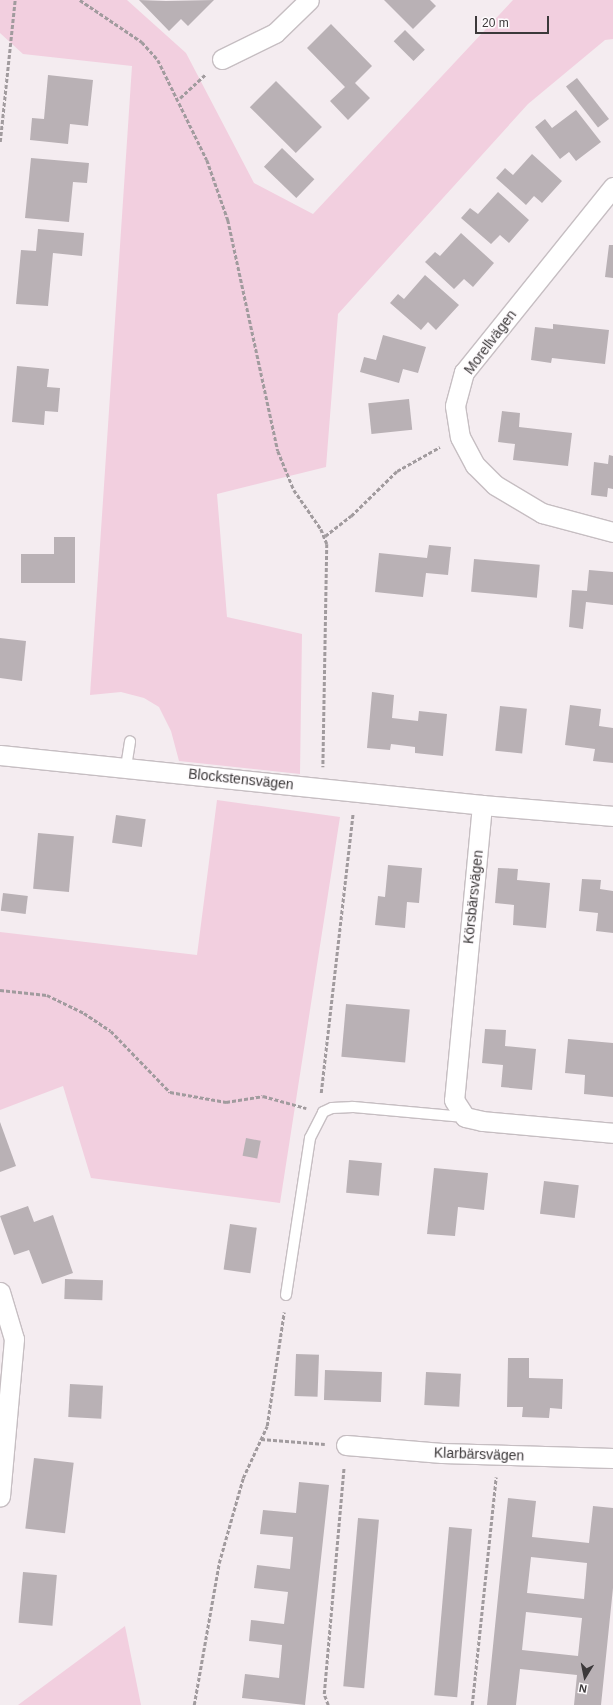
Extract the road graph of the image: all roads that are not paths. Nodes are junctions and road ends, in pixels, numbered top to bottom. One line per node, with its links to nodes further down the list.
1 (308, 0): 2 (street)
2 (222, 59)
3 (613, 187): 4 (street, Morellvägen)
4 (613, 532)
5 (130, 741): 7 (lane)
6 (0, 755): 7 (street, Blockstensvägen)
7 (126, 767): 8 (street, Blockstensvägen)
8 (482, 805): 9 (street); 10 (street, Körsbärsvägen)
9 (613, 816)
10 (465, 1117): 11 (street); 13 (lane)
11 (613, 1133)
12 (0, 1292): 16 (street)
13 (286, 1295)
14 (346, 1445): 15 (street, Klarbärsvägen)
15 (613, 1458)
16 (0, 1496)

